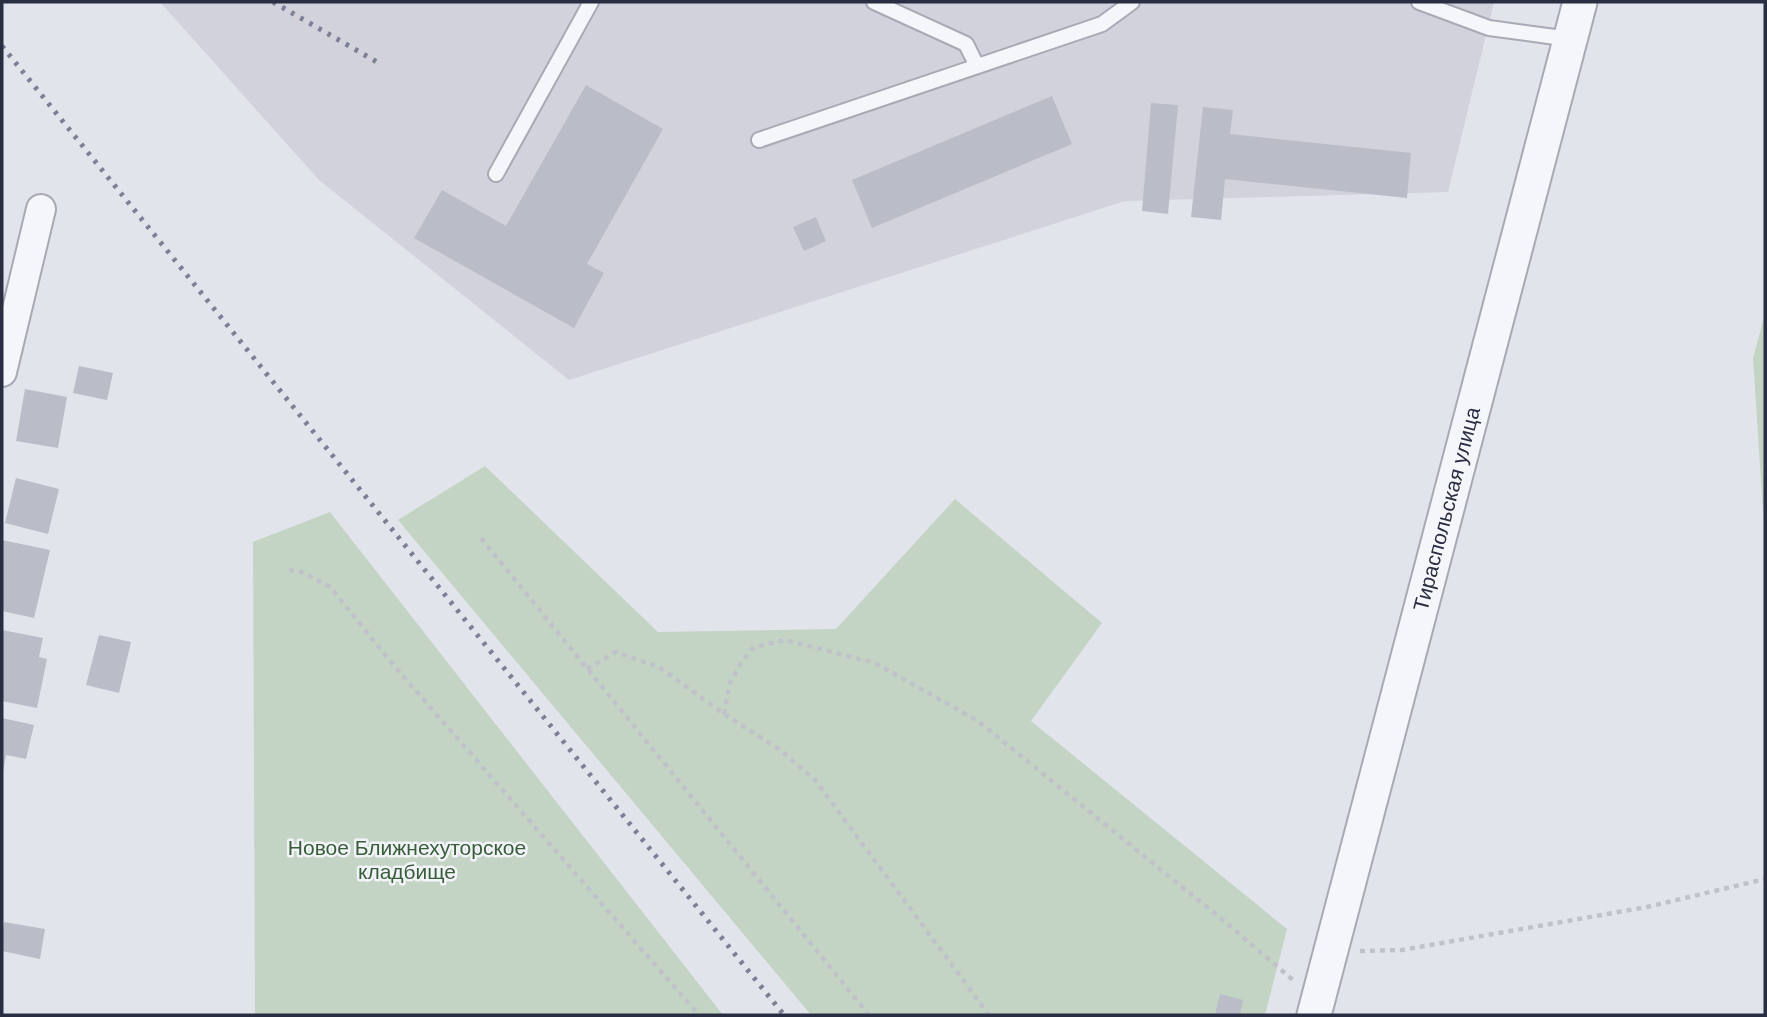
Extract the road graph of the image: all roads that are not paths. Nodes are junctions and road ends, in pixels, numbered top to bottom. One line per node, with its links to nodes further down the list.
1 (591, 2): 10 (lane)
2 (874, 2): 6 (lane)
3 (1132, 2): 8 (lane)
4 (1419, 2): 7 (lane)
5 (1580, 2): 7 (street, Тираспольская улица)
6 (891, 6): 8 (lane)
7 (1570, 38): 13 (street, Тираспольская улица)
8 (977, 66): 9 (lane)
9 (759, 140)
10 (496, 174)
11 (41, 209): 12 (street)
12 (2, 372)
13 (1316, 1008)

